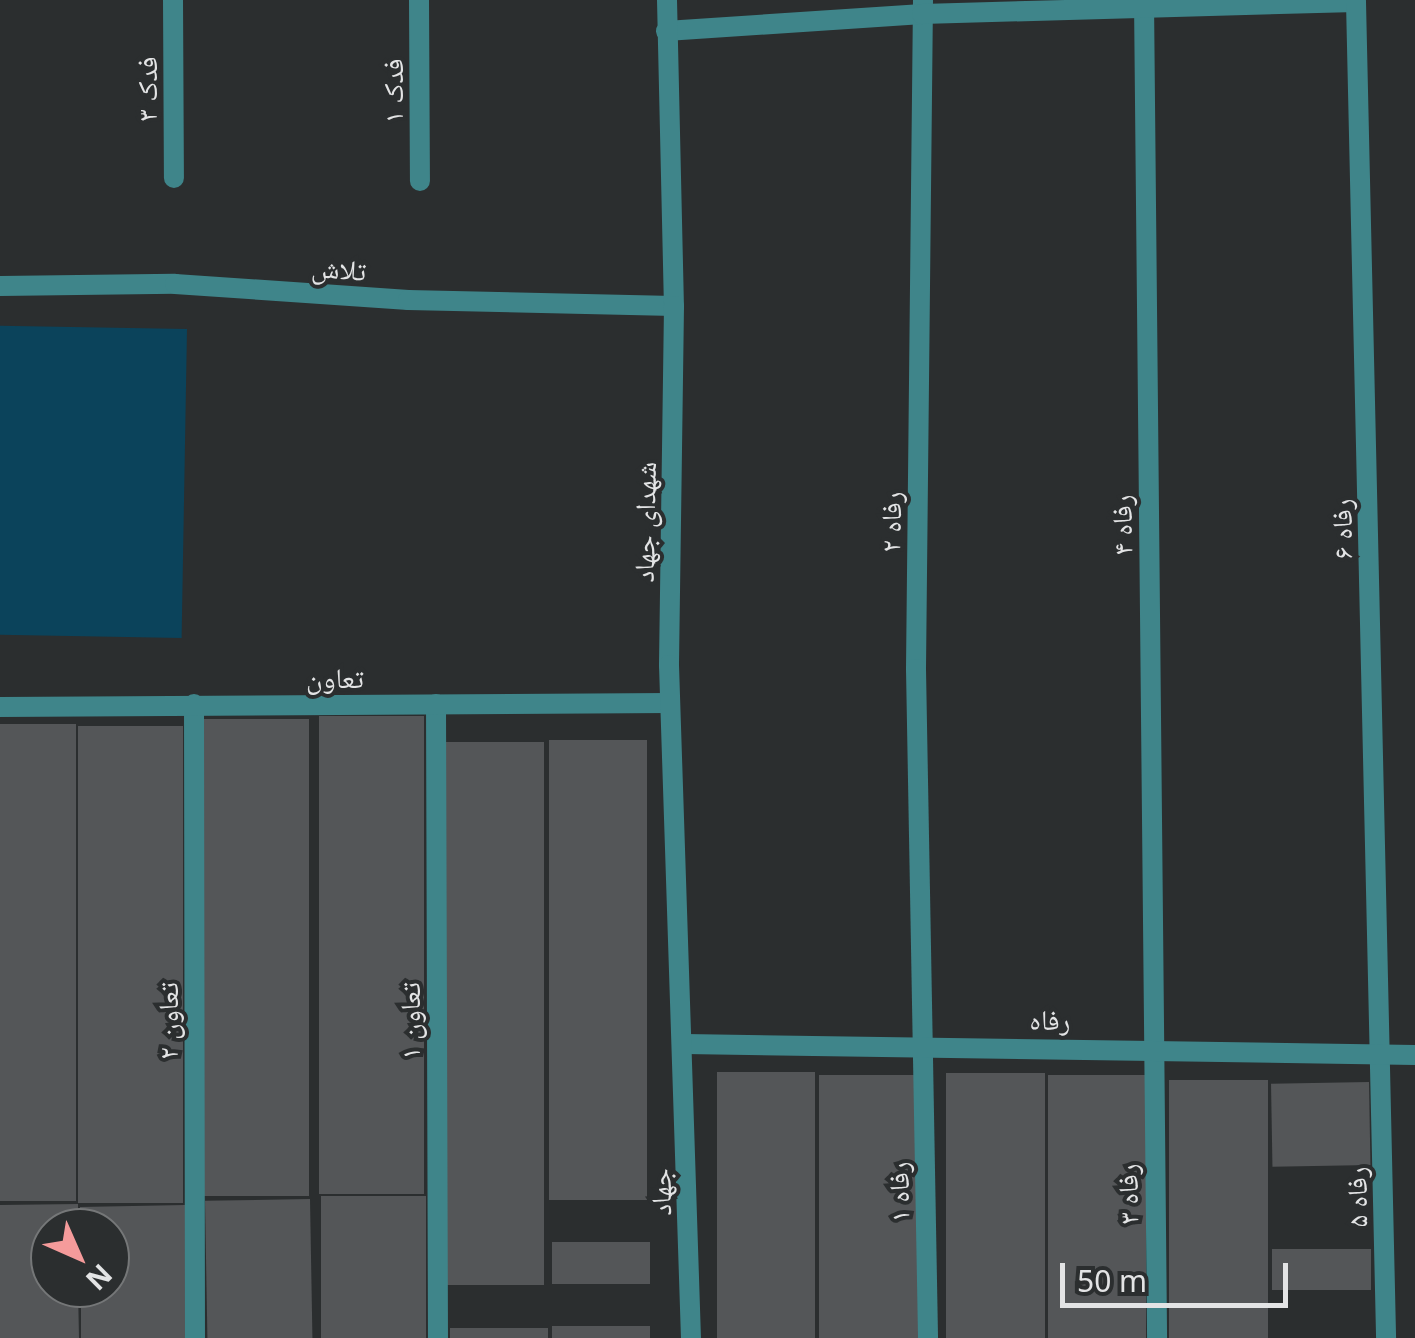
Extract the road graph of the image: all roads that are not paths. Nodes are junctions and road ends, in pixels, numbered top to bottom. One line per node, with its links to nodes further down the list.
1 (173, 0): 8 (street, فدک ۳)
2 (418, 0): 9 (street, فدک ۱)
3 (668, 0): 7 (street, شهدای جهاد)
4 (1356, 2): 5 (street); 19 (street, رفاه ۶)
5 (1144, 5): 6 (street); 18 (street, رفاه ۴)
6 (922, 7): 7 (street); 17 (street, رفاه ۲)
7 (666, 31): 11 (street, شهدای جهاد)
8 (174, 178)
9 (420, 181)
10 (0, 286): 11 (street, تلاش)
11 (674, 306): 14 (street, شهدای جهاد)
12 (194, 704): 13 (street, تعاون); 15 (street, تعاون); 21 (street, تعاون ۲)
13 (436, 704): 14 (street, تعاون); 22 (street, تعاون ۱)
14 (670, 704): 16 (street, شهدای جهاد)
15 (0, 706)
16 (684, 1044): 17 (street, رفاه); 23 (street, جهاد)
17 (923, 1044): 18 (street, رفاه); 24 (street, رفاه ۱)
18 (1153, 1049): 19 (street, رفاه); 25 (street, رفاه ۳)
19 (1380, 1054): 20 (street, رفاه); 26 (street, رفاه ۵)
20 (1415, 1055)
21 (195, 1338)
22 (438, 1338)
23 (691, 1338)
24 (928, 1338)
25 (1156, 1338)
26 (1386, 1338)

